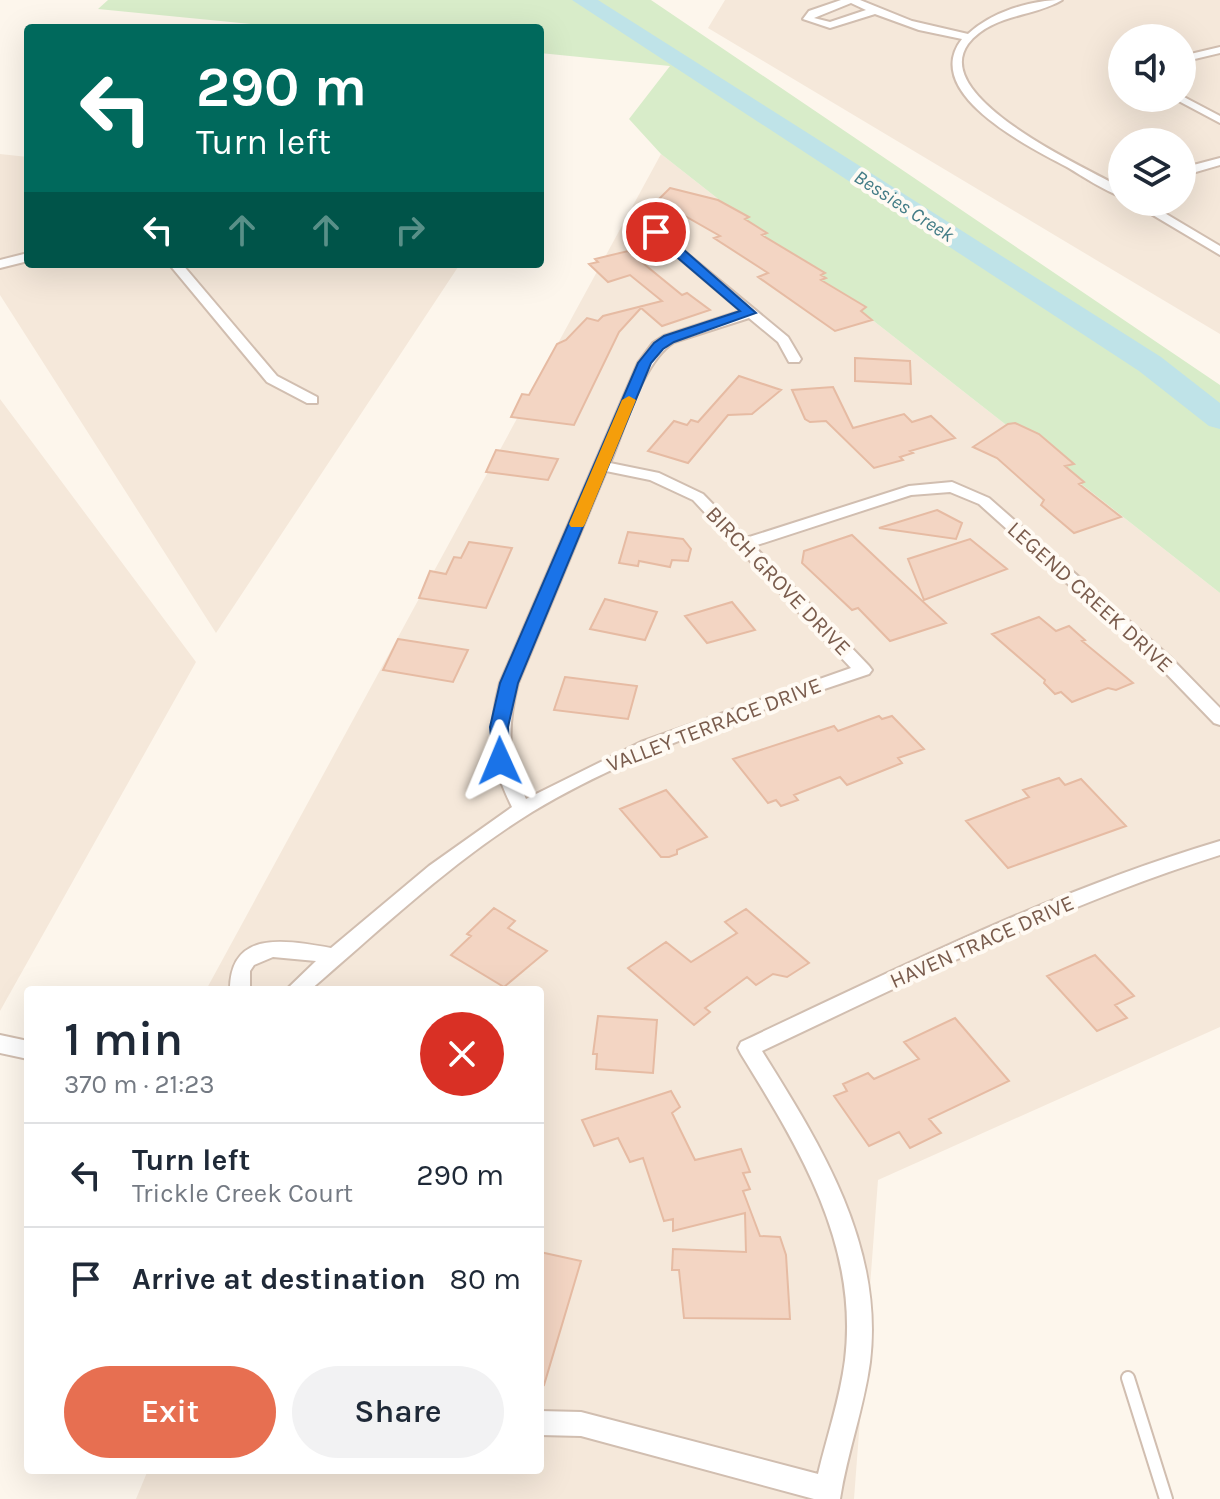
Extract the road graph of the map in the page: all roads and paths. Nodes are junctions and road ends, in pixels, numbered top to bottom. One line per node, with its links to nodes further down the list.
1 (852, 0): 3 (street); 3 (street)
2 (1057, 0): 4 (street)
3 (875, 11): 4 (street)
4 (968, 37): 11 (street)
5 (1220, 50): 6 (street)
6 (1196, 56)
7 (1196, 107): 8 (street)
8 (1220, 120)
9 (1220, 161): 10 (street)
10 (1196, 168)
11 (1108, 184)
12 (1161, 216): 14 (street)
13 (656, 232): 18 (street)
14 (1220, 251)
15 (24, 258): 16 (street)
16 (0, 264)
17 (178, 268): 20 (street)
18 (749, 313): 19 (street); 21 (street)
19 (794, 359)
20 (312, 400)
21 (602, 466): 22 (street, BIRCH GROVE DRIVE); 25 (street)
22 (745, 544): 23 (street, BIRCH GROVE DRIVE); 24 (street, LEGEND CREEK DRIVE)
23 (863, 670): 25 (street, VALLEY TERRACE DRIVE)
24 (1220, 719)
25 (522, 809): 27 (street, VALLEY TERRACE DRIVE)
26 (1220, 848): 34 (street, HAVEN TRACE DRIVE)
27 (337, 957): 28 (street); 29 (street, VALLEY TERRACE DRIVE)
28 (240, 986)
29 (301, 986)
30 (0, 1044): 31 (street)
31 (24, 1049)
32 (1128, 1378): 35 (lane)
33 (544, 1423): 34 (street)
34 (827, 1494)
35 (1166, 1499)

